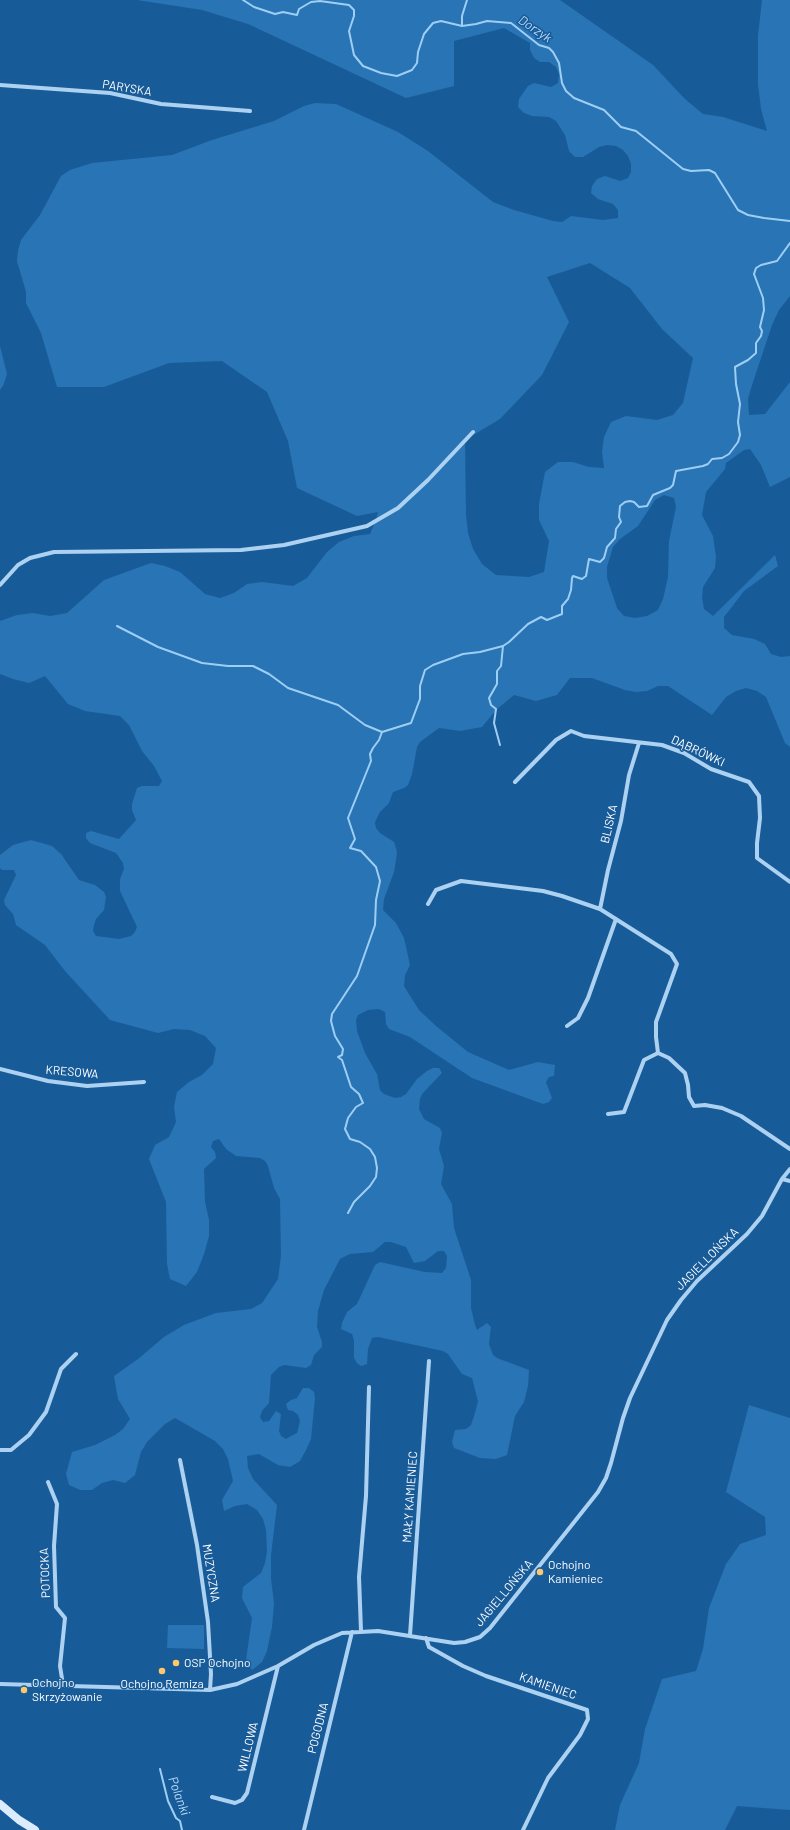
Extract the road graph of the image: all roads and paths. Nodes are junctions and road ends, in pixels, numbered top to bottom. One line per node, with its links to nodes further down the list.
1 (0, 86): 2 (street, PARYSKA)
2 (250, 112)
3 (473, 432): 4 (street)
4 (0, 585)
5 (639, 742): 6 (street, DĄBRÓWKI); 7 (street, DĄBRÓWKI); 9 (street, BLISKA)
6 (515, 782)
7 (790, 882)
8 (428, 904): 9 (street)
9 (600, 909): 10 (street)
10 (616, 919): 11 (street); 12 (street)
11 (567, 1026)
12 (658, 1053): 15 (street); 16 (street)
13 (0, 1069): 14 (street, KRESOWA)
14 (144, 1082)
15 (608, 1114)
16 (790, 1149)
17 (790, 1169): 18 (street, JAGIELLOŃSKA)
18 (782, 1179): 19 (street); 29 (street, JAGIELLOŃSKA)
19 (790, 1181)
20 (76, 1354): 23 (street)
21 (429, 1361): 28 (street, MAŁY KAMIENIEC)
22 (369, 1387): 26 (street)
23 (0, 1450)
24 (180, 1460): 33 (street, MUZYCZNA)
25 (48, 1482): 32 (street, POTOCKA)
26 (361, 1631): 27 (street, JAGIELLOŃSKA); 28 (street, JAGIELLOŃSKA)
27 (352, 1632): 30 (street, JAGIELLOŃSKA); 37 (street, POGODNA)
28 (410, 1636): 29 (street, JAGIELLOŃSKA)
29 (426, 1638): 38 (street, KAMIENIEC)
30 (278, 1666): 33 (street, JAGIELLOŃSKA); 34 (street, WILLOWA)
31 (0, 1684): 32 (street, JAGIELLOŃSKA)
32 (63, 1685): 33 (street, JAGIELLOŃSKA)
33 (210, 1690)
34 (212, 1797)
35 (0, 1804): 36 (street)
36 (35, 1830)
37 (304, 1830)
38 (523, 1830)

